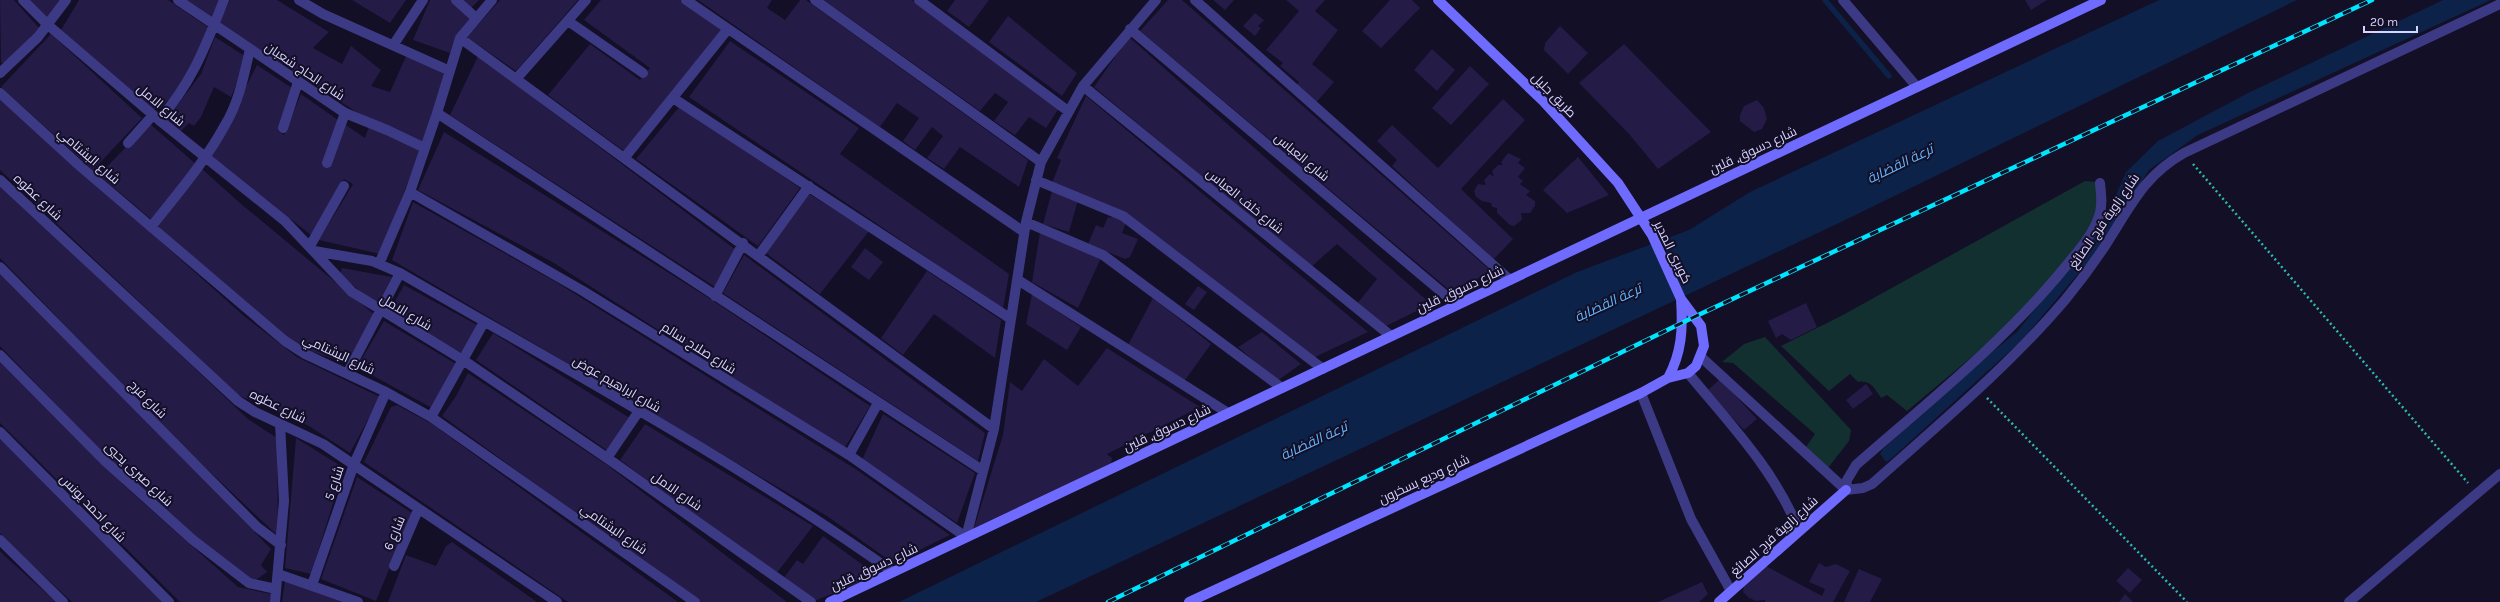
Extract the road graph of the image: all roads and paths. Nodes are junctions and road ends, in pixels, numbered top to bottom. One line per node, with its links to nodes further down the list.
1 (23, 0): 21 (street, شارع الامل)
2 (66, 0): 21 (street)
3 (178, 0): 22 (street, شارع الحاج شعبان)
4 (224, 0): 22 (street)
5 (300, 0): 26 (street)
6 (422, 0): 26 (street)
7 (456, 0): 19 (street)
8 (492, 0): 19 (street)
9 (586, 0): 20 (street)
10 (686, 0): 23 (street)
11 (815, 0): 47 (street)
12 (919, 0): 37 (street)
13 (1156, 0): 24 (street)
14 (1195, 0): 66 (street)
15 (1438, 0): 55 (main road, طريق جليل)
16 (1843, 0): 34 (street)
17 (2101, 0): 34 (main road, شارع دسوق, قلين)
18 (2500, 4): 44 (street, شارع زاوية فرج الصائغ)
19 (476, 18): 25 (street)
20 (568, 21): 30 (street); 31 (street)
21 (48, 25): 28 (street); 40 (street, شارع الامل)
22 (214, 25): 27 (street, شارع الحاج شعبان); 40 (street)
23 (728, 29): 36 (street); 58 (street)
24 (1130, 29): 33 (street); 69 (street, شارع العباس)
25 (460, 38): 29 (street); 31 (street)
26 (394, 44): 29 (street)
27 (250, 49): 32 (street, شارع الحاج شعبان); 45 (street)
28 (1, 71)
29 (450, 71): 39 (street)
30 (644, 73)
31 (517, 78): 46 (street)
32 (298, 82): 38 (street, شارع الحاج شعبان); 41 (street)
33 (1083, 86): 37 (street); 73 (street, شارع خلف العباس)
34 (1917, 87): 55 (main road, شارع دسوق, قلين)
35 (0, 94): 57 (street, شارع البشتامي)
36 (673, 98): 46 (street); 53 (street)
37 (1068, 110): 47 (street)
38 (344, 113): 43 (street, شارع الحاج شعبان); 48 (street)
39 (437, 113): 43 (street); 67 (street)
40 (156, 117): 42 (street); 45 (street, شارع الامل)
41 (283, 128)
42 (128, 143)
43 (425, 148): 54 (street)
44 (2184, 153): 82 (street, شارع زاوية فرج الصائغ); 98 (path)
45 (205, 157): 57 (street); 60 (street, شارع الامل)
46 (625, 157): 59 (street)
47 (1041, 162): 50 (street)
48 (328, 163)
49 (0, 180): 89 (street, شارع عطوه)
50 (1036, 180): 56 (street); 77 (street)
51 (2100, 183): 97 (street, شارع زاوية فرج الصائغ)
52 (344, 186): 60 (street)
53 (809, 186): 61 (street); 71 (street)
54 (410, 192): 62 (street); 92 (street, شارع صلاح سالم)
55 (1640, 217): 66 (main road, شارع دسوق, قلين); 68 (main road, كوبرى المدير)
56 (1026, 222): 58 (street); 81 (street)
57 (151, 227): 78 (street, شارع البشتامي)
58 (1024, 232): 65 (street)
59 (743, 243): 61 (street); 67 (street)
60 (312, 248): 62 (street, شارع ابراهيم عوض); 70 (street, شارع الامل)
61 (759, 255): 90 (street)
62 (379, 264): 64 (street, شارع ابراهيم عوض)
63 (0, 267): 103 (street, شارع فرج)
64 (400, 273): 70 (street); 72 (street, شارع ابراهيم عوض)
65 (1018, 280): 71 (street); 87 (street)
66 (1510, 280): 69 (main road, شارع دسوق, قلين)
67 (715, 296): 85 (street)
68 (1681, 300): 75 (main road); 80 (main road)
69 (1456, 305): 73 (main road, شارع دسوق, قلين)
70 (380, 311): 76 (street, شارع الامل); 78 (street)
71 (1012, 319): 90 (street)
72 (484, 322): 76 (street); 86 (street, شارع ابراهيم عوض)
73 (1391, 336): 77 (main road, شارع دسوق, قلين)
74 (0, 355): 108 (street, شارع صبرى يحيي)
75 (1701, 357): 79 (main road); 97 (street)
76 (462, 360): 88 (street); 93 (street, شارع الامل)
77 (1323, 368): 81 (main road, شارع دسوق, قلين)
78 (348, 372): 83 (street, شارع البشتامي)
79 (1688, 373): 80 (main road, شارع وديع بسخرون); 100 (street)
80 (1668, 378): 84 (main road, شارع وديع بسخرون)
81 (1282, 388): 87 (main road, شارع دسوق, قلين)
82 (1978, 389): 97 (street, شارع زاوية فرج الصائغ); 120 (path)
83 (386, 392): 88 (street, شارع البشتامي); 94 (street, شارع 5)
84 (1641, 393): 109 (street); 118 (main road, شارع وديع بسخرون)
85 (878, 403): 92 (street); 95 (street)
86 (639, 411): 93 (street); 105 (street, شارع ابراهيم عوض)
87 (1228, 413): 101 (main road, شارع دسوق, قلين)
88 (431, 417): 115 (street, شارع البشتامي)
89 (280, 423): 94 (street, شارع عطوه); 103 (street)
90 (994, 429): 95 (street)
91 (0, 432): 111 (street, شارع احمد يونس)
92 (849, 455): 101 (street, شارع صلاح سالم)
93 (607, 458): 116 (street, شارع الامل)
94 (354, 464): 99 (street, شارع عطوه); 107 (street, شارع 5)
95 (982, 470): 101 (street)
96 (2500, 474): 98 (street)
97 (1846, 490): 100 (main road, شارع زاوية فرج الصائغ)
98 (2477, 494): 121 (street)
99 (418, 510): 104 (street, شارع 6); 114 (street, شارع عطوه)
100 (1799, 531): 109 (main road, شارع زاوية فرج الصائغ)
101 (966, 537): 105 (main road, شارع دسوق, قلين)
102 (0, 540): 110 (street)
103 (281, 545): 106 (street)
104 (394, 566)
105 (893, 572): 117 (main road, شارع دسوق, قلين)
106 (278, 574): 107 (street); 108 (street)
107 (312, 584): 113 (street)
108 (276, 590): 112 (street)
109 (1731, 591): 119 (main road, شارع زاوية فرج الصائغ)
110 (63, 602)
111 (169, 602)
112 (275, 602)
113 (358, 602)
114 (557, 602)
115 (695, 602)
116 (811, 602)
117 (830, 602)
118 (1189, 602)
119 (1719, 602)
120 (2187, 602)
121 (2349, 602)

